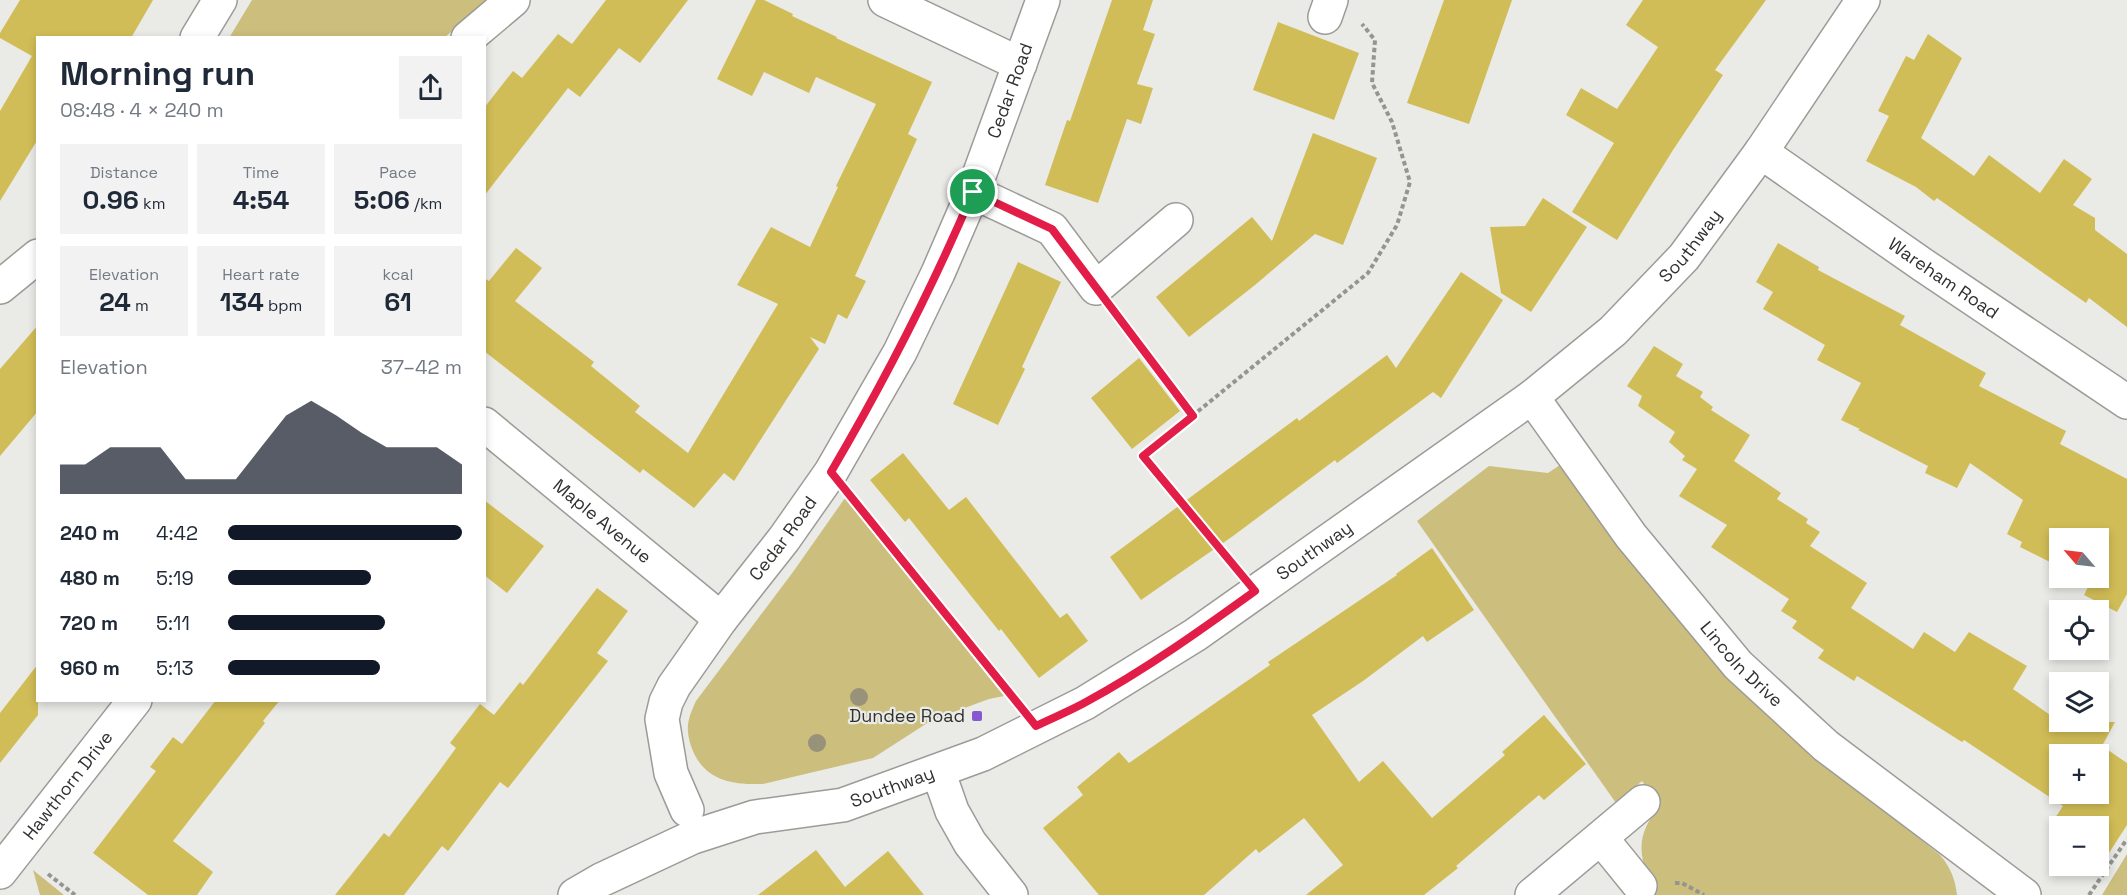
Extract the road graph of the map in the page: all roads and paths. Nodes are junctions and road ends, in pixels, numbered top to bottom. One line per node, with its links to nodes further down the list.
1 (220, 0): 7 (street)
2 (513, 0): 8 (street)
3 (885, 0): 9 (street)
4 (1043, 0): 9 (street, Cedar Road)
5 (1863, 0): 10 (street, Southway)
6 (1337, 11): 18 (path)
7 (198, 36)
8 (470, 36)
9 (1020, 64): 11 (street, Cedar Road)
10 (1761, 152): 16 (street, Southway); 17 (street, Wareham Road)
11 (973, 192): 15 (street); 20 (street, Cedar Road)
12 (1176, 220): 15 (street)
13 (36, 258): 14 (street)
14 (0, 287)
15 (1096, 288): 18 (path)
16 (1532, 397): 21 (street, Southway); 33 (street, Lincoln Drive)
17 (2127, 402)
18 (1193, 416): 21 (path)
19 (486, 426): 22 (street, Maple Avenue)
20 (831, 472): 22 (street, Cedar Road); 24 (path)
21 (1255, 591): 24 (street, Southway)
22 (721, 619): 27 (street, Cedar Road)
23 (133, 702): 30 (street, Hawthorn Drive)
24 (1036, 726): 25 (street, Southway)
25 (938, 771): 35 (street, Southway); 36 (street)
26 (1642, 802): 28 (street)
27 (687, 810)
28 (1601, 838): 31 (street); 37 (street)
29 (2127, 840): 38 (path)
30 (0, 872)
31 (1640, 886)
32 (0, 889): 34 (street)
33 (2007, 890)
34 (7, 895)
35 (575, 895)
36 (1011, 895)
37 (1532, 895)
38 (2089, 895)

